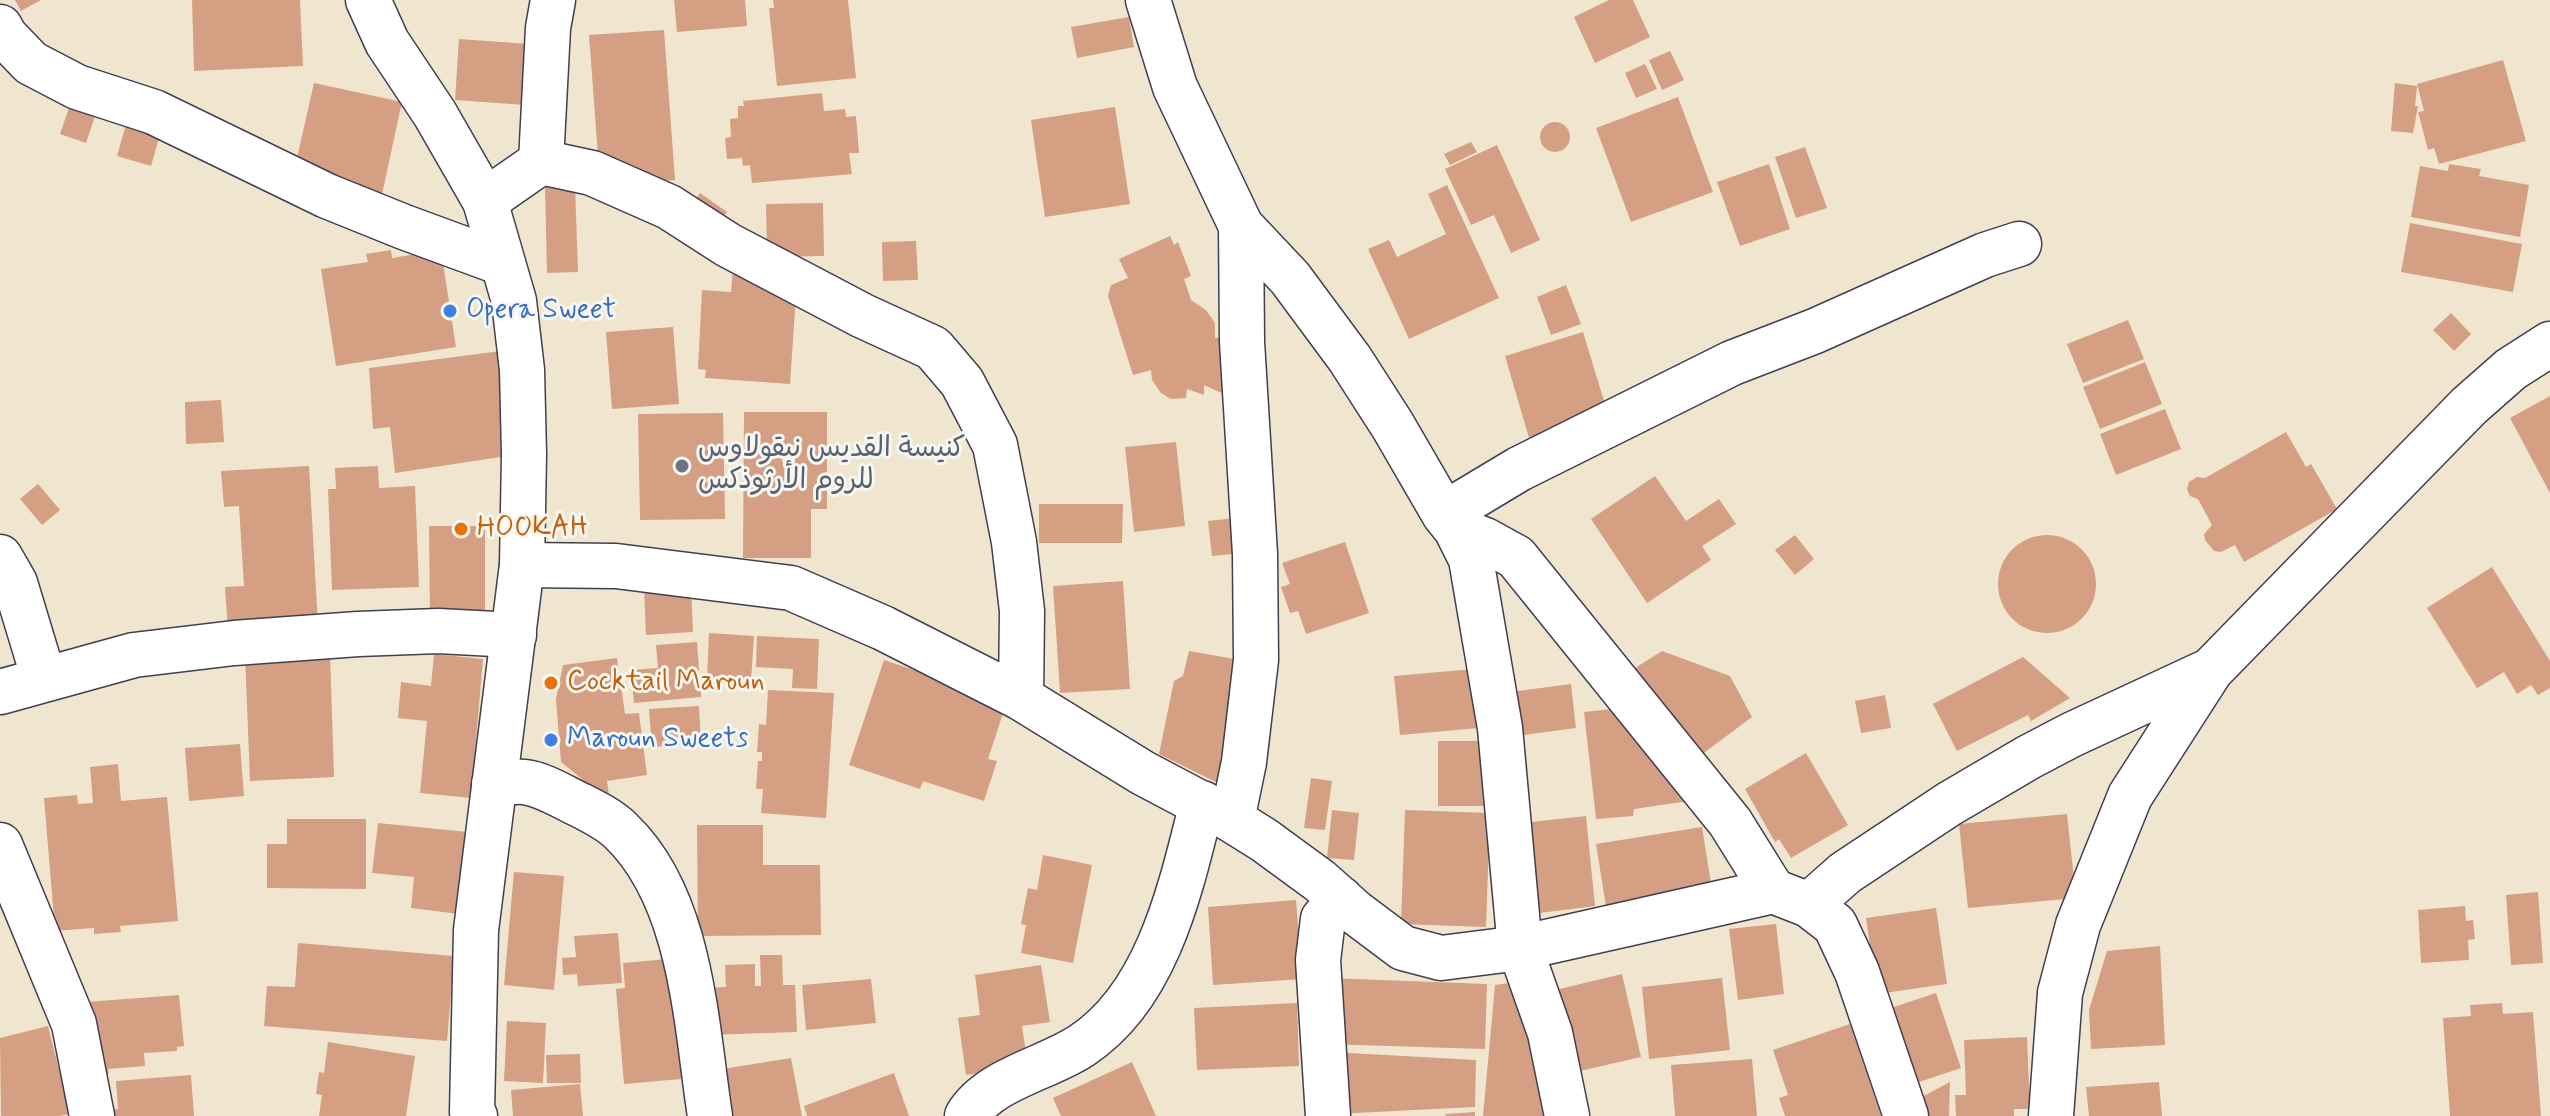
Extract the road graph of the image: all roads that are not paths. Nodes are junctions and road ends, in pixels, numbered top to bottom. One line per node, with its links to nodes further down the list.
1 (368, 0): 6 (street)
2 (553, 0): 5 (street)
3 (1148, 0): 7 (street)
4 (0, 27): 9 (street)
5 (541, 162): 6 (street); 18 (street)
6 (485, 201): 9 (street)
7 (1241, 226): 11 (street); 20 (street)
8 (2019, 244): 11 (street)
9 (502, 263): 13 (street)
10 (2550, 344): 15 (street)
11 (1450, 522): 22 (street); 24 (street)
12 (0, 557): 16 (street)
13 (522, 565): 14 (street); 18 (street)
14 (514, 635): 16 (street); 19 (street)
15 (2211, 670): 22 (street); 32 (street)
16 (44, 679): 17 (street)
17 (0, 692)
18 (1021, 698): 20 (street)
19 (494, 784): 25 (street); 27 (street)
20 (1217, 812): 23 (street); 28 (street)
21 (0, 845): 26 (street)
22 (1791, 898): 24 (street); 31 (street)
23 (1341, 899): 24 (street); 29 (street)
24 (1520, 948): 30 (street)
25 (471, 1115)
26 (92, 1116)
27 (710, 1116)
28 (967, 1116)
29 (1328, 1116)
30 (1567, 1116)
31 (1906, 1116)
32 (2051, 1116)

